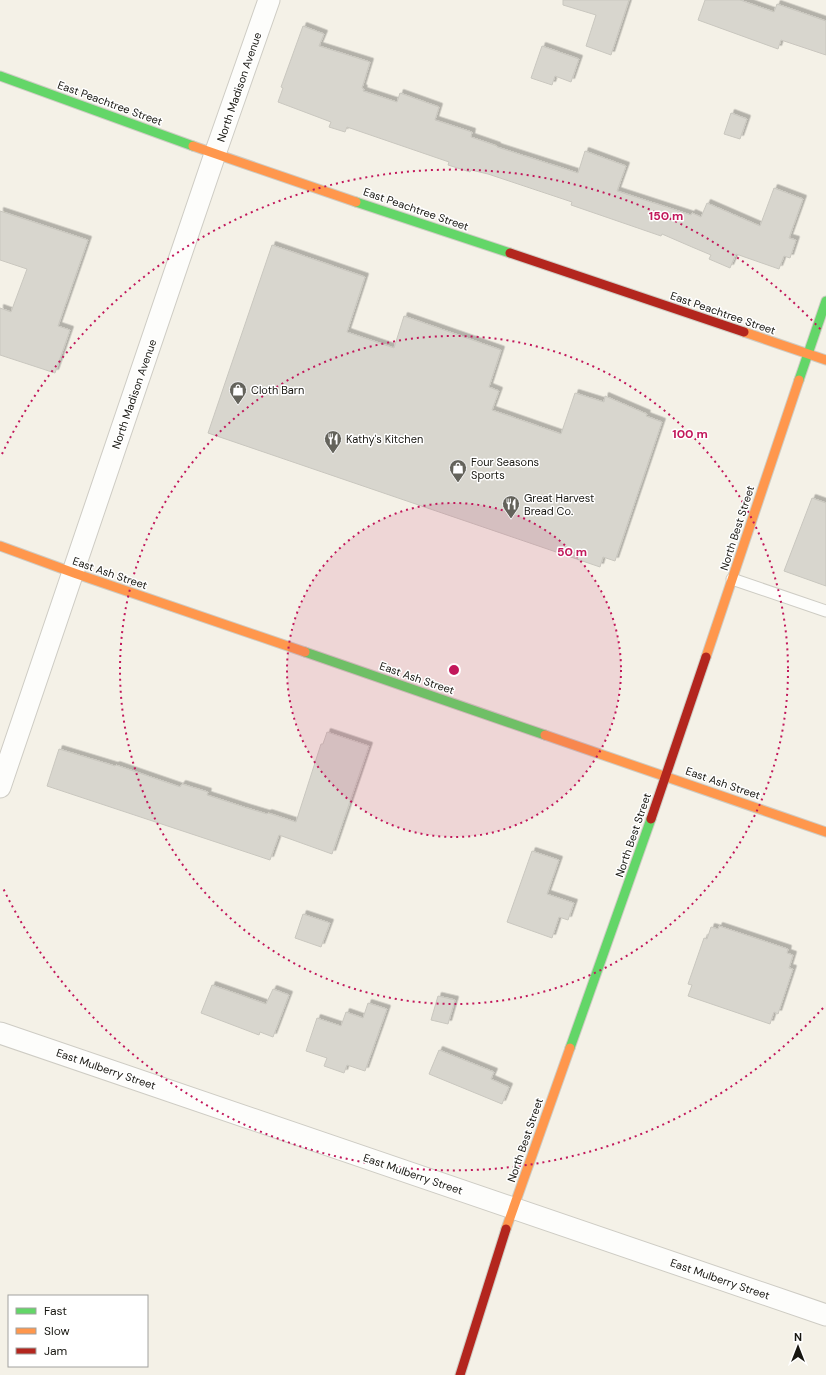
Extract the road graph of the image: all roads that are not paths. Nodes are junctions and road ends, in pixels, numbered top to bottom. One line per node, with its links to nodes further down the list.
1 (269, 0): 3 (street, North Madison Avenue)
2 (0, 76): 3 (street, East Peachtree Street)
3 (215, 154): 5 (street, East Peachtree Street); 8 (street, North Madison Avenue)
4 (826, 301): 5 (street, North Best Street)
5 (808, 354): 6 (street, East Peachtree Street); 9 (street, North Best Street)
6 (826, 360)
7 (0, 546): 8 (street, East Ash Street)
8 (74, 574): 11 (street, East Ash Street); 12 (street, North Madison Avenue)
9 (732, 579): 10 (lane); 11 (street, North Best Street)
10 (826, 611)
11 (666, 776): 13 (street, East Ash Street); 15 (street, North Best Street)
12 (0, 787)
13 (826, 832)
14 (0, 1033): 15 (street, East Mulberry Street)
15 (513, 1208): 16 (street, East Mulberry Street); 17 (street, North Best Street)
16 (826, 1315)
17 (460, 1375)

